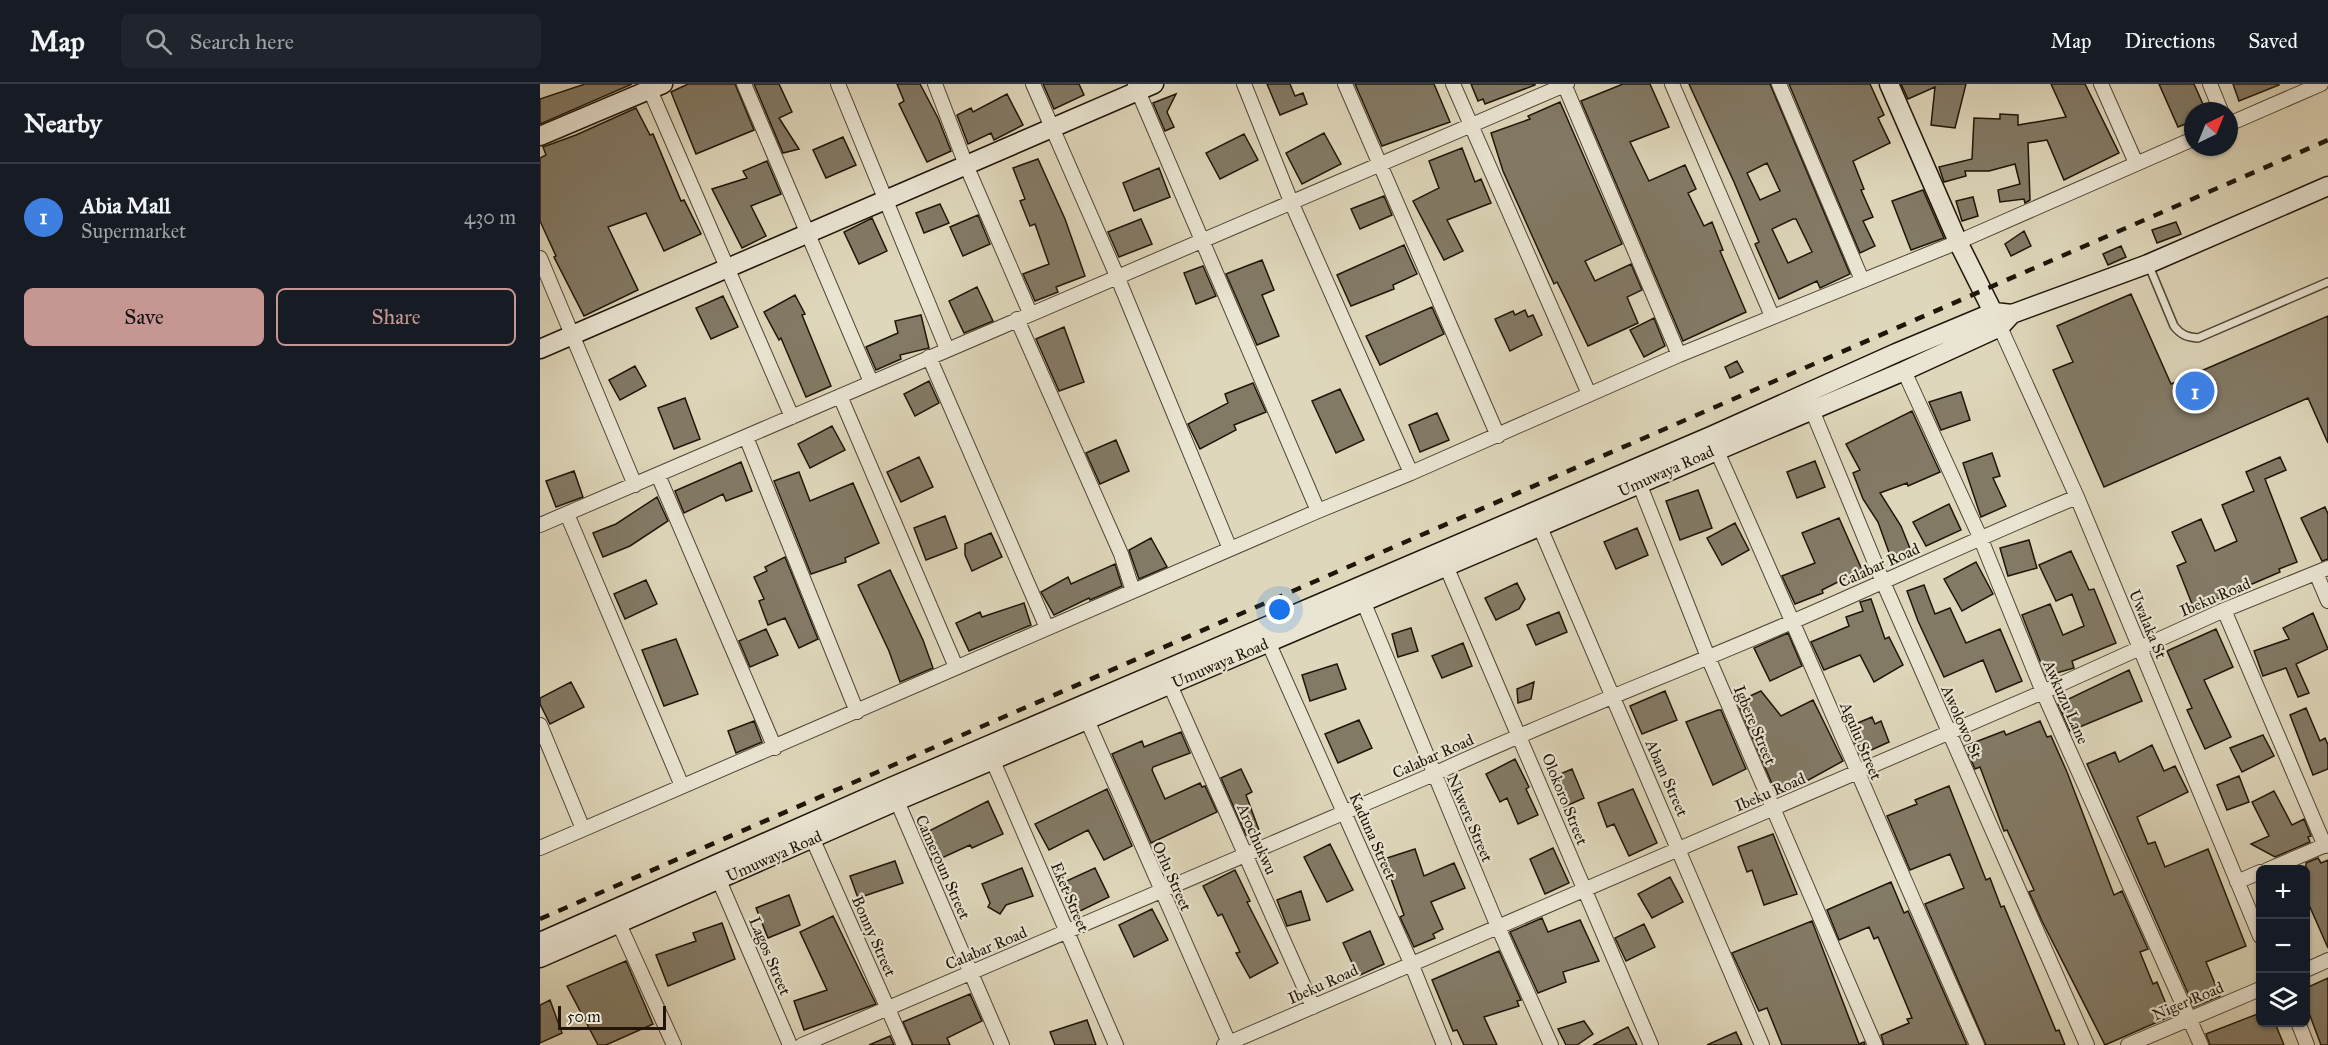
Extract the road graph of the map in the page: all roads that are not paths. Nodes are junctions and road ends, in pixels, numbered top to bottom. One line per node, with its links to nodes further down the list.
1 (744, 84): 29 (street)
2 (837, 84): 27 (street)
3 (935, 84): 24 (street)
4 (1033, 84): 20 (street)
5 (1244, 84): 28 (street)
6 (1345, 84): 25 (street)
7 (1453, 84): 19 (street)
8 (1565, 84): 19 (street); 45 (street)
9 (1672, 84): 39 (street)
10 (1779, 84): 36 (street)
11 (1889, 84): 31 (street)
12 (2101, 84): 23 (street)
13 (2210, 84): 17 (street)
14 (2321, 84): 18 (street)
15 (1142, 86): 20 (street); 30 (street)
16 (657, 87): 21 (street); 34 (street)
17 (2217, 102)
18 (2238, 120)
19 (1471, 125): 25 (street); 49 (street)
20 (1052, 128): 24 (street); 35 (street)
21 (540, 136)
22 (2184, 143): 23 (street)
23 (2136, 163): 31 (street)
24 (966, 165): 27 (street); 38 (street)
25 (1382, 165): 28 (street); 53 (street)
26 (2328, 186): 33 (street)
27 (885, 200): 29 (street); 44 (street)
28 (1292, 204): 30 (street); 56 (street)
29 (807, 234): 34 (street); 48 (street)
30 (1201, 240): 35 (street); 61 (street)
31 (1958, 242): 36 (street); 40 (street)
32 (540, 258): 42 (street)
33 (2148, 264): 37 (lane); 40 (street)
34 (728, 268): 42 (street); 52 (street)
35 (1117, 276): 38 (street); 66 (street)
36 (1862, 280): 39 (street)
37 (2328, 282)
38 (1030, 313): 41 (street)
39 (1772, 316): 45 (street)
40 (2002, 318): 47 (street, Umuwaya Road); 60 (street, Uwalaka St); 63 (street, Umuwaya Road)
41 (1017, 319): 44 (street); 70 (street)
42 (573, 334): 43 (street); 59 (street)
43 (540, 349)
44 (947, 350): 46 (street)
45 (1679, 355): 49 (street)
46 (928, 357): 48 (street); 75 (street)
47 (1904, 371): 51 (street, Umuwaya Road); 65 (street, Awkuzu Lane)
48 (871, 382): 50 (street)
49 (1589, 394): 53 (street)
50 (840, 396): 52 (street); 79 (street)
51 (1812, 410): 55 (street, Umuwaya Road); 69 (street, Awolowo St)
52 (792, 417): 54 (street)
53 (1498, 436): 56 (street)
54 (746, 437): 57 (street); 83 (street)
55 (1716, 449): 58 (street, Umuwaya Road); 74 (street, Agulu Street)
56 (1411, 473): 61 (street)
57 (657, 475): 59 (street); 88 (street)
58 (1639, 483): 63 (street, Umuwaya Road); 78 (street, Igbere Street)
59 (635, 485): 62 (street)
60 (2077, 496): 65 (street, Calabar Road); 77 (street, Uwalaka St)
61 (1318, 511): 66 (street)
62 (567, 514): 64 (street); 92 (street)
63 (1536, 518): 67 (street, Umuwaya Road); 76 (street, Umuwaya Road); 82 (street, Abam Street)
64 (540, 525)
65 (1980, 537): 69 (street, Calabar Road); 81 (street, Awkuzu Lane)
66 (1230, 549): 70 (street)
67 (1446, 566): 71 (street, Umuwaya Road); 87 (street, Olokoro Street)
68 (2322, 570): 72 (street); 73 (street, Ibeku Road)
69 (1883, 582): 74 (street, Calabar Road); 86 (street, Awolowo St)
70 (1132, 591): 75 (street)
71 (1363, 601): 76 (street, Umuwaya Road); 91 (street, Nkwere Street)
72 (2328, 601)
73 (2224, 610): 77 (street, Ibeku Road); 98 (street)
74 (1793, 621): 78 (street, Calabar Road); 90 (street, Agulu Street)
75 (1047, 628): 79 (street)
76 (1265, 635): 80 (street, Umuwaya Road); 89 (street, Umuwaya Road); 95 (street, Kaduna Street)
77 (2140, 647): 81 (street, Ibeku Road); 105 (street, Uwalaka St)
78 (1708, 657): 82 (street, Calabar Road); 94 (street, Igbere Street)
79 (956, 668): 83 (street)
80 (1170, 685): 84 (street, Umuwaya Road); 101 (street, Arochukwu)
81 (2043, 692): 86 (street, Ibeku Road); 121 (street, Awkuzu Lane)
82 (1613, 696): 87 (street, Calabar Road); 100 (street, Abam Street)
83 (857, 712): 88 (street)
84 (1088, 720): 89 (street, Umuwaya Road); 107 (street, Orlu Street)
85 (540, 725): 96 (street)
86 (1948, 733): 90 (street, Ibeku Road); 136 (street, Awolowo St)
87 (1520, 734): 91 (street, Calabar Road); 106 (street, Olokoro Street)
88 (775, 748): 92 (street)
89 (990, 755): 93 (street, Umuwaya Road); 103 (street, Umuwaya Road); 111 (street, Eket Street)
90 (1856, 773): 94 (street, Ibeku Road); 135 (street, Agulu Street)
91 (1434, 774): 95 (street, Calabar Road); 109 (street, Nkwere Street)
92 (682, 786): 96 (street)
93 (897, 801): 97 (street, Umuwaya Road); 117 (street, Cameroun Street)
94 (1773, 809): 100 (street, Ibeku Road); 134 (street, Igbere Street)
95 (1345, 813): 101 (street, Calabar Road); 115 (street, Kaduna Street)
96 (583, 829): 99 (street)
97 (813, 840): 103 (street, Umuwaya Road); 119 (street, Bonny Street)
98 (2326, 845): 102 (street)
99 (540, 848)
100 (1680, 849): 106 (street, Ibeku Road); 133 (street, Abam Street)
101 (1246, 855): 107 (street, Calabar Road); 120 (street, Arochukwu)
102 (2279, 865)
103 (716, 874): 108 (street, Umuwaya Road); 112 (street, Umuwaya Road); 125 (street, Lagos Street)
104 (2256, 874): 105 (street)
105 (2237, 882): 110 (street, Uwalaka St)
106 (1585, 890): 109 (street, Ibeku Road); 132 (street, Olokoro Street)
107 (1161, 892): 111 (street, Calabar Road); 123 (street, Orlu Street)
108 (619, 924): 113 (street, Umuwaya Road); 124 (street)
109 (1498, 927): 115 (street, Ibeku Road); 131 (street, Nkwere Street)
110 (2256, 927)
111 (1067, 932): 117 (street, Calabar Road); 129 (street, Eket Street)
112 (540, 942)
113 (540, 958)
114 (2328, 960): 116 (street)
115 (1411, 963): 120 (street, Ibeku Road); 130 (street, Kaduna Street)
116 (2310, 968)
117 (972, 972): 119 (street, Calabar Road); 128 (street, Cameroun Street)
118 (2256, 991): 121 (street, Niger Road)
119 (888, 1007): 126 (street, Calabar Road); 127 (street, Bonny Street)
120 (1313, 1007): 123 (street, Ibeku Road)
121 (2190, 1018): 137 (street, Niger Road); 138 (street, Awkuzu Lane)
122 (2300, 1027): 139 (street)
123 (1227, 1044)
124 (674, 1045)
125 (790, 1045)
126 (802, 1045)
127 (904, 1045)
128 (1002, 1045)
129 (1116, 1045)
130 (1444, 1045)
131 (1551, 1045)
132 (1652, 1045)
133 (1762, 1045)
134 (1875, 1045)
135 (1977, 1045)
136 (2087, 1045)
137 (2128, 1045)
138 (2201, 1045)
139 (2307, 1045)

